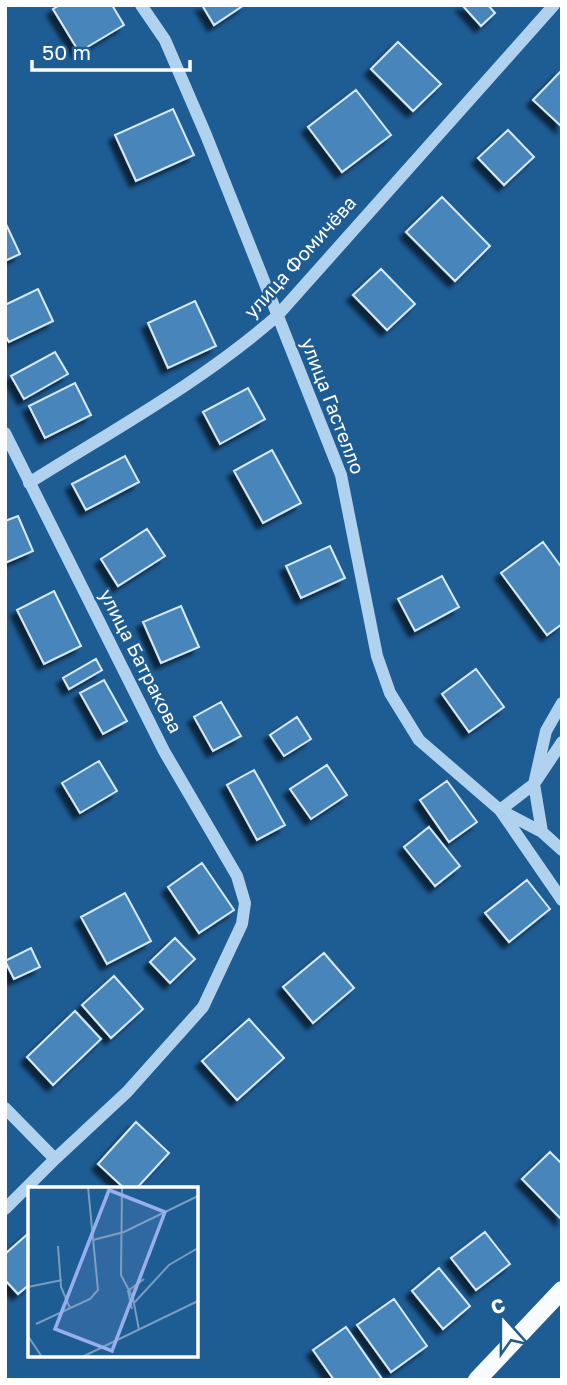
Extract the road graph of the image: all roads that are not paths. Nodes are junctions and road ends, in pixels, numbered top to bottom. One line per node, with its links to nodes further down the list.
1 (141, 5): 3 (street, улица Гастелло)
2 (554, 5): 3 (street, улица Фомичёва)
3 (277, 316): 5 (street, улица Фомичёва); 9 (street, улица Гастелло)
4 (5, 433): 5 (street, улица Батракова)
5 (29, 483): 14 (street, улица Батракова)
6 (562, 703): 8 (street)
7 (562, 742): 8 (street)
8 (534, 784): 9 (street); 10 (street)
9 (500, 810): 10 (street, улица Гастелло); 12 (street)
10 (541, 832): 11 (street, улица Гастелло)
11 (562, 850)
12 (562, 900)
13 (5, 1108): 14 (street)
14 (55, 1159): 15 (street)
15 (5, 1209)
16 (562, 1290): 17 (main road)
17 (477, 1380)

